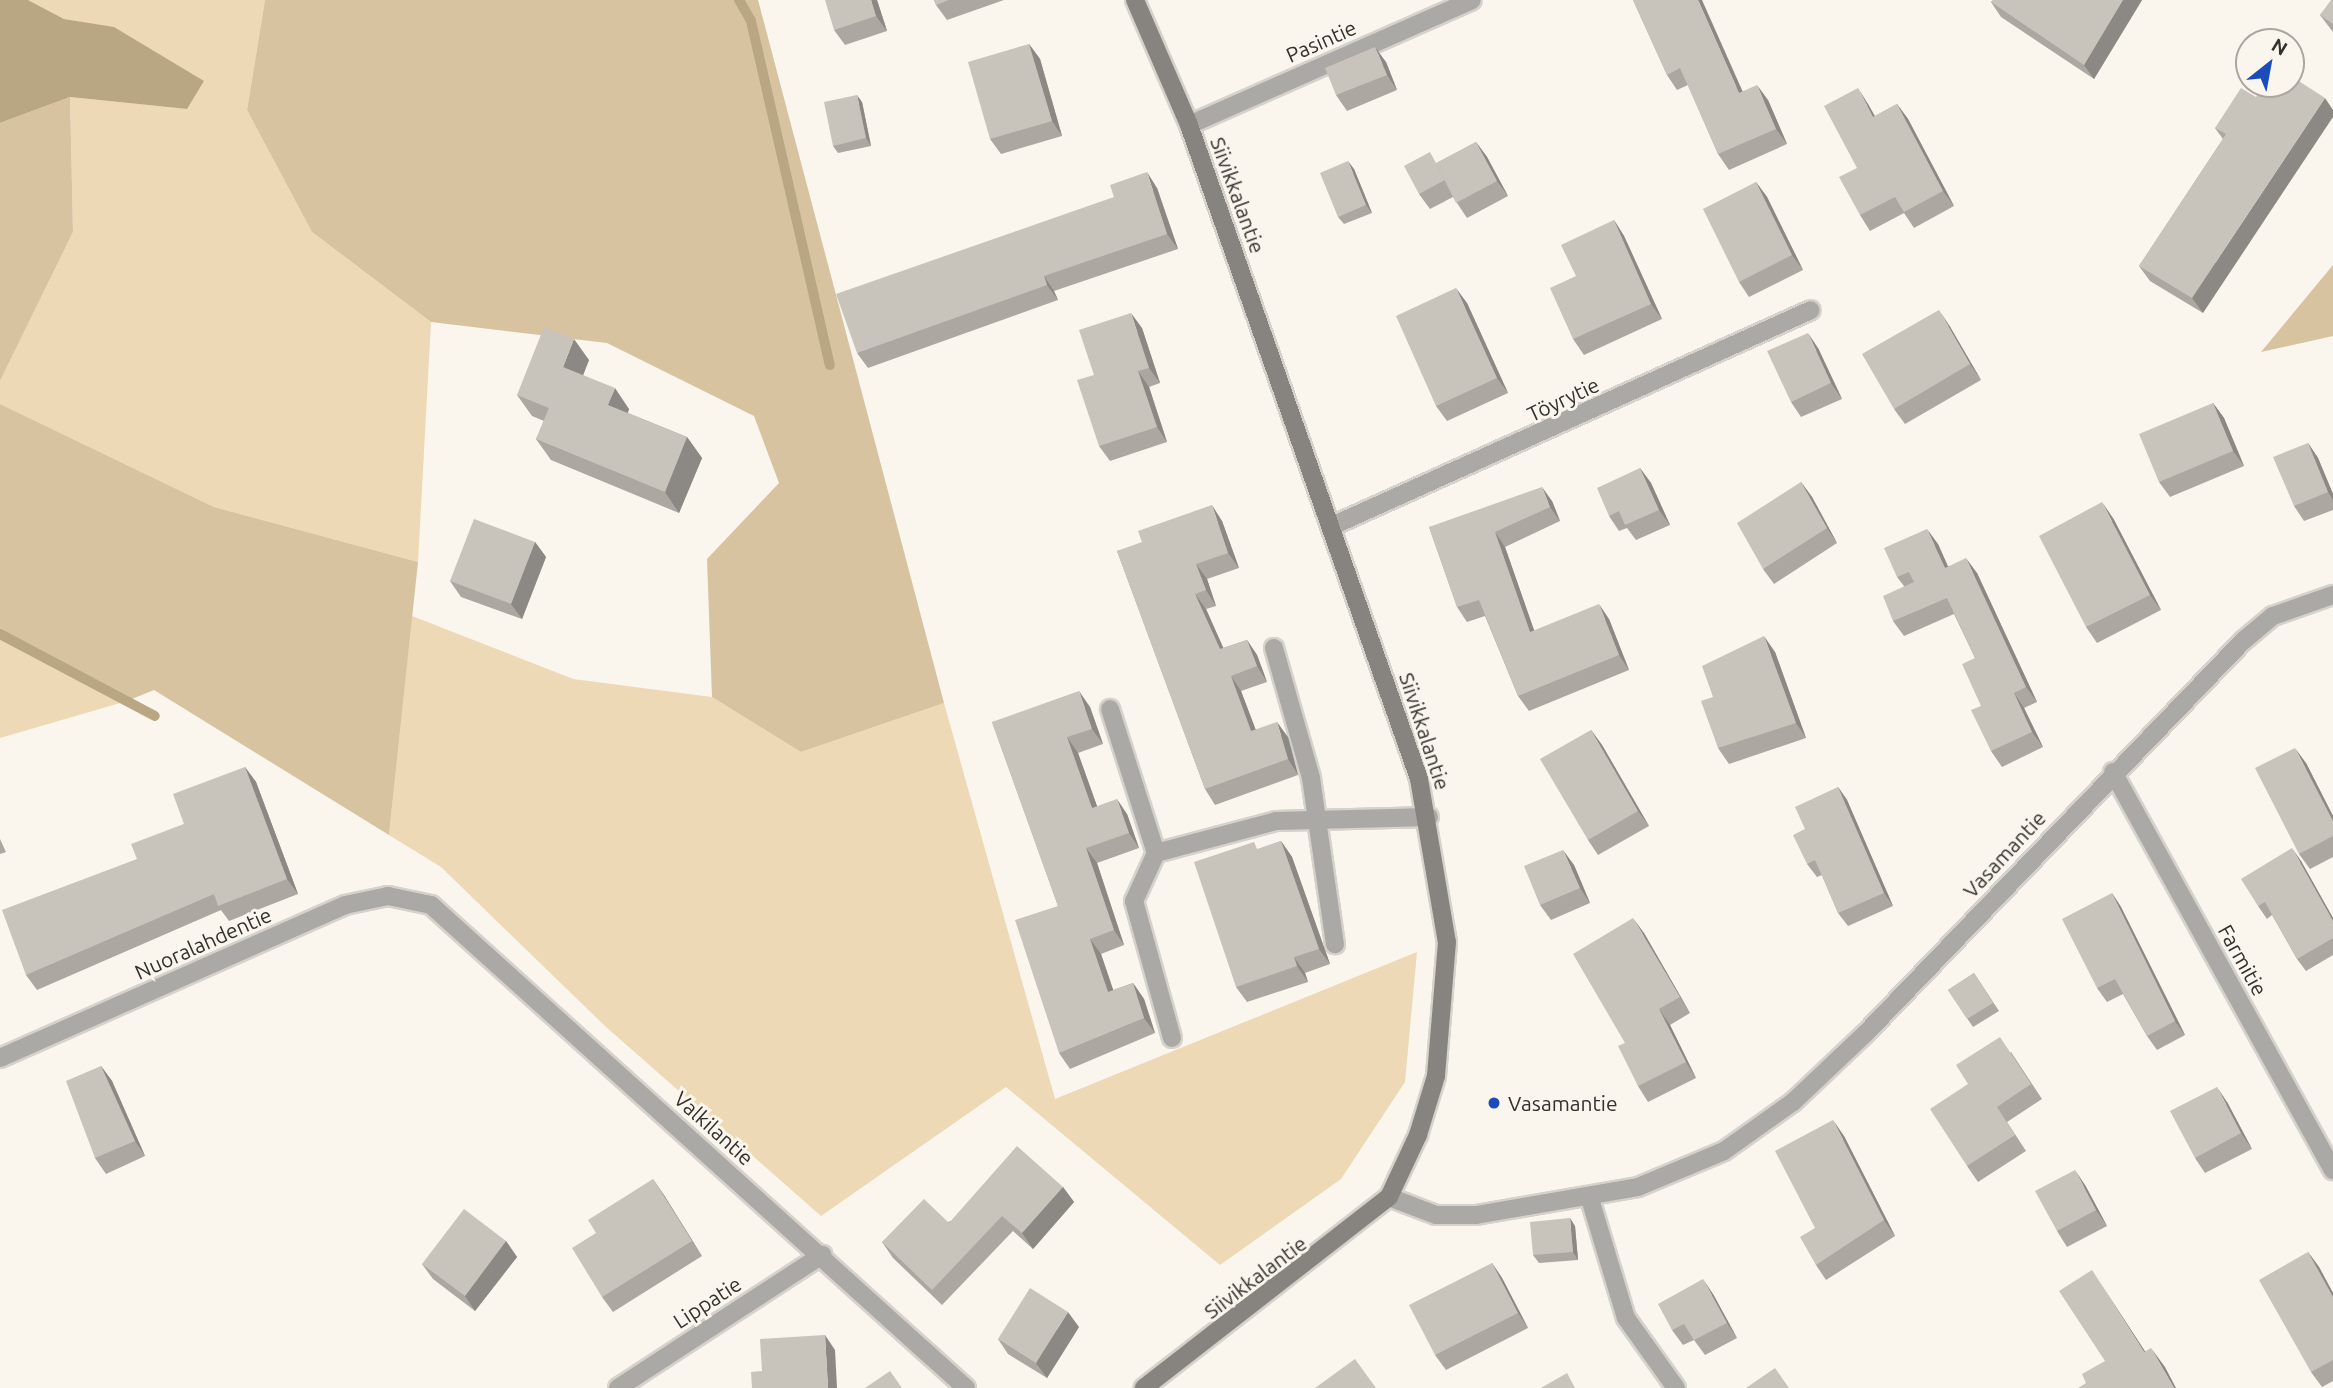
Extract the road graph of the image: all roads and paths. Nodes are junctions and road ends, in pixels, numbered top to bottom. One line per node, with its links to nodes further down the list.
1 (1135, 0): 3 (main road, Siivikkalantie)
2 (1472, 0): 3 (street, Pasintie)
3 (1189, 125): 5 (main road, Siivikkalantie)
4 (1811, 310): 5 (street, Töyrytie)
5 (1332, 526): 10 (main road, Siivikkalantie)
6 (2333, 595): 9 (street, Vasamantie)
7 (1274, 649): 11 (street)
8 (1110, 709): 12 (street)
9 (2113, 772): 17 (street, Farmitie); 19 (street, Vasamantie)
10 (1429, 817): 11 (street); 18 (main road, Siivikkalantie)
11 (1318, 822): 12 (street); 14 (street)
12 (1156, 853): 15 (street)
13 (431, 905): 16 (street, Nuoralahdentie); 20 (street, Valkilantie)
14 (1335, 944)
15 (1172, 1038)
16 (0, 1058)
17 (2333, 1170)
18 (1389, 1197): 19 (street, Vasamantie); 23 (main road, Siivikkalantie)
19 (1590, 1199): 24 (street)
20 (822, 1255): 21 (street, Lippatie); 22 (street, Valkilantie)
21 (618, 1388)
22 (966, 1388)
23 (1144, 1388)
24 (1676, 1388)

